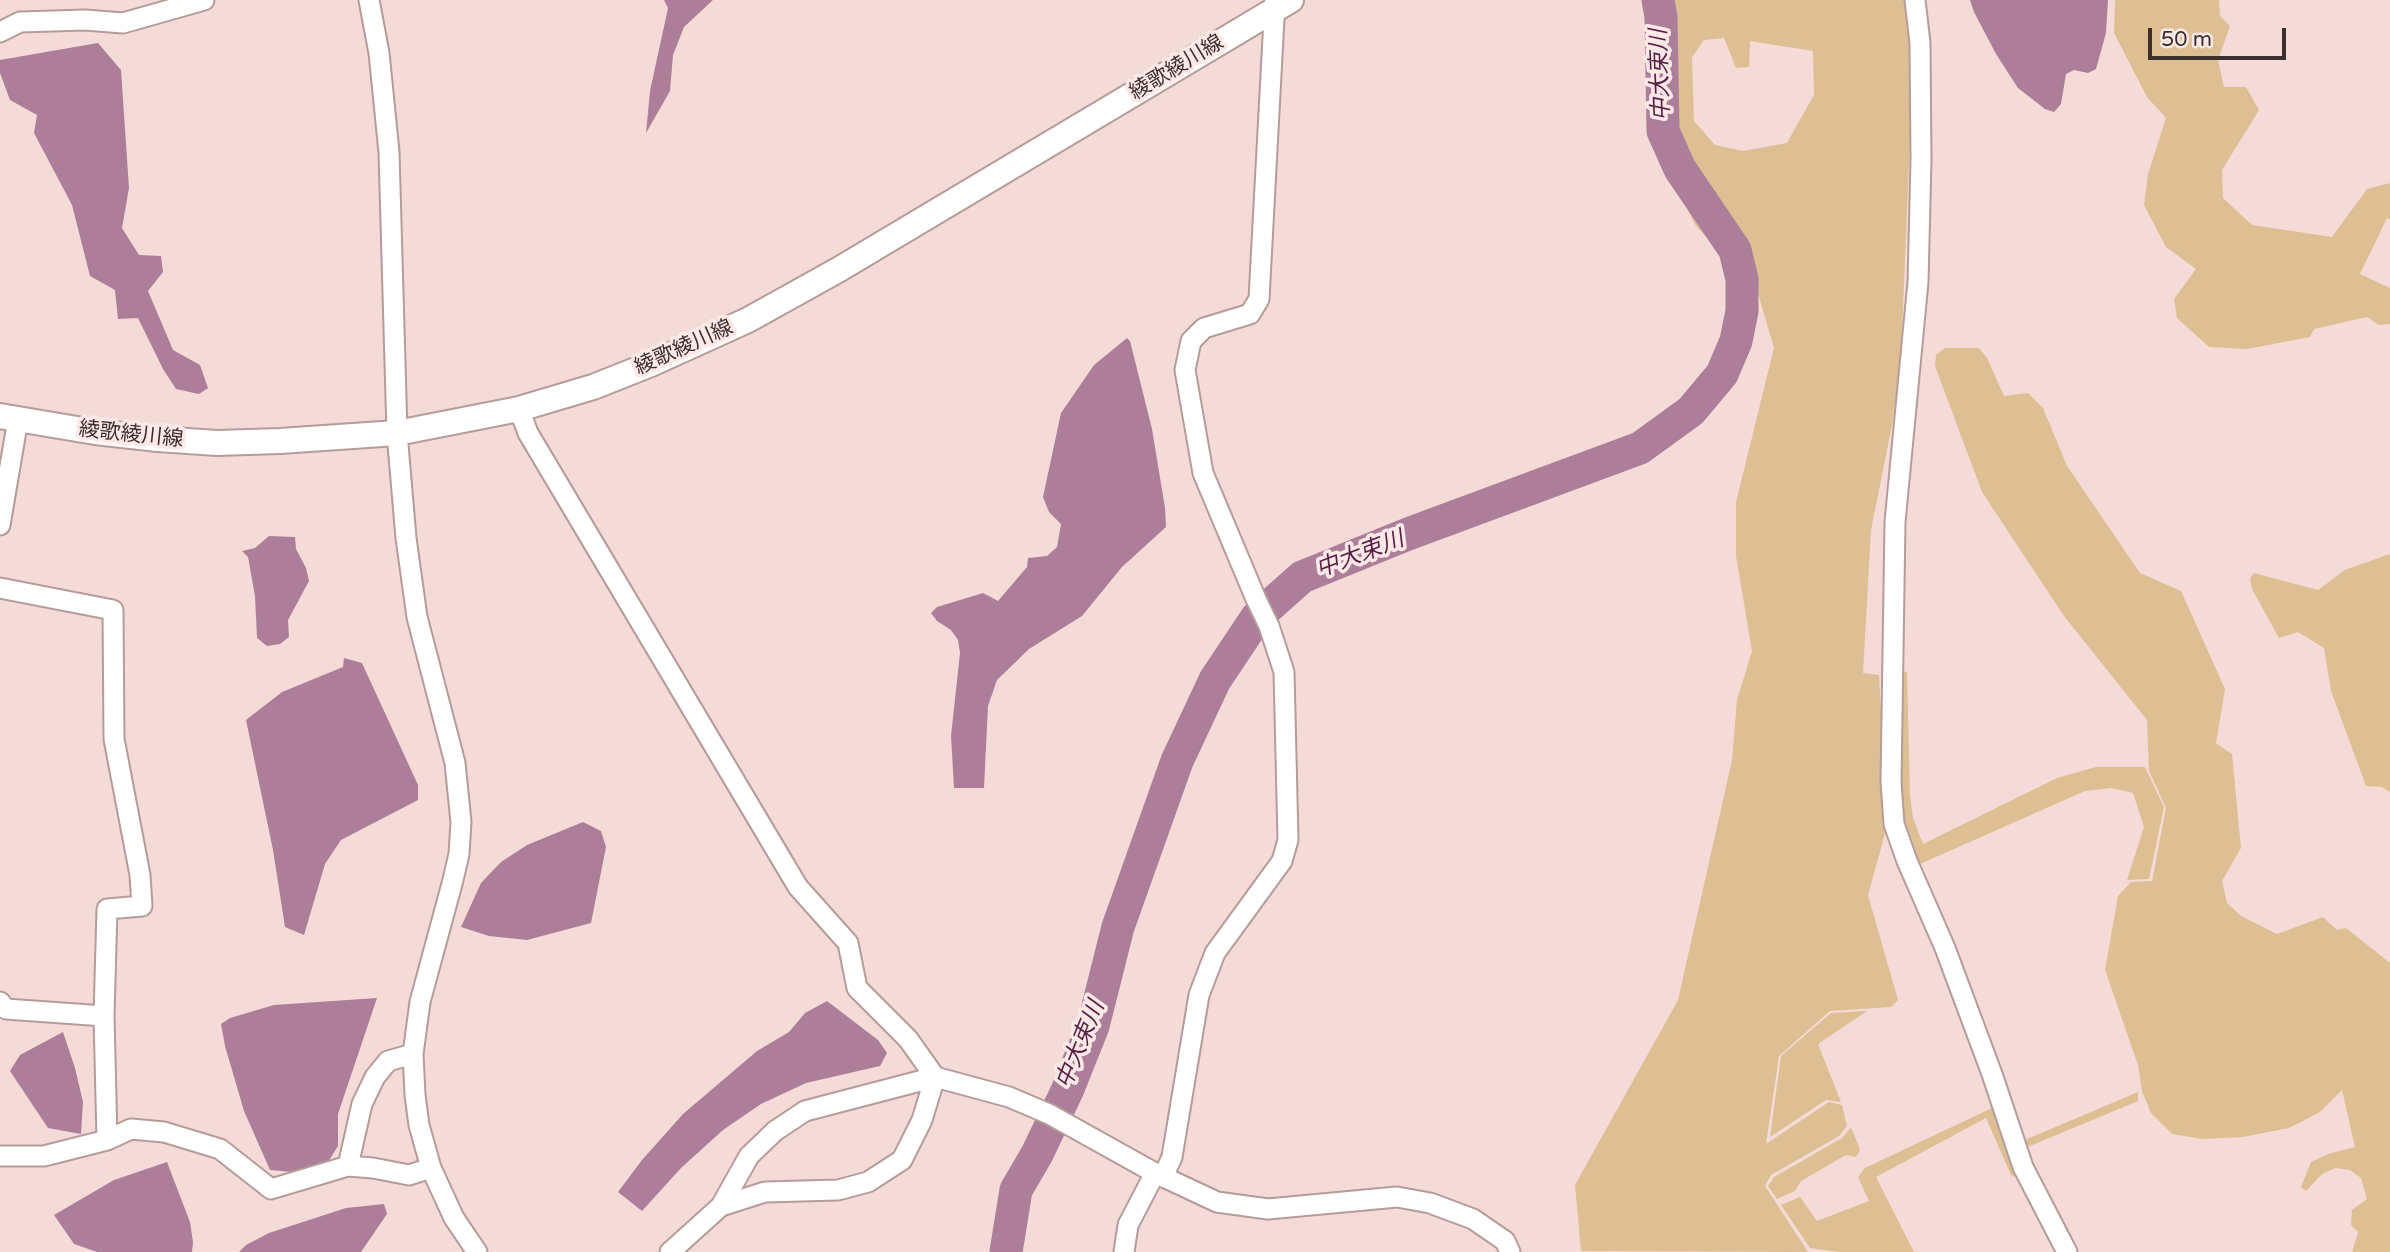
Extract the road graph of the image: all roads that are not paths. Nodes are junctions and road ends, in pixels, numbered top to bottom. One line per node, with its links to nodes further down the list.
1 (204, 0): 5 (street)
2 (369, 0): 8 (street)
3 (1915, 0): 25 (street)
4 (1281, 3): 6 (main road, 綾歌綾川線); 19 (street)
5 (0, 32)
6 (519, 409): 8 (main road, 綾歌綾川線); 14 (street)
7 (9, 417): 8 (main road, 綾歌綾川線); 9 (street)
8 (397, 433): 13 (street)
9 (0, 525)
10 (0, 588): 12 (street)
11 (0, 1002): 12 (street)
12 (104, 1016): 15 (street)
13 (413, 1054): 17 (street); 18 (street)
14 (935, 1077): 19 (street); 20 (street); 20 (street)
15 (107, 1140): 16 (street); 17 (street)
16 (0, 1156)
17 (348, 1166): 18 (street)
18 (431, 1168): 21 (street)
19 (1159, 1175): 23 (street); 24 (street)
20 (721, 1206): 22 (street)
21 (477, 1252)
22 (670, 1252)
23 (1124, 1252)
24 (1510, 1252)
25 (2067, 1252)

